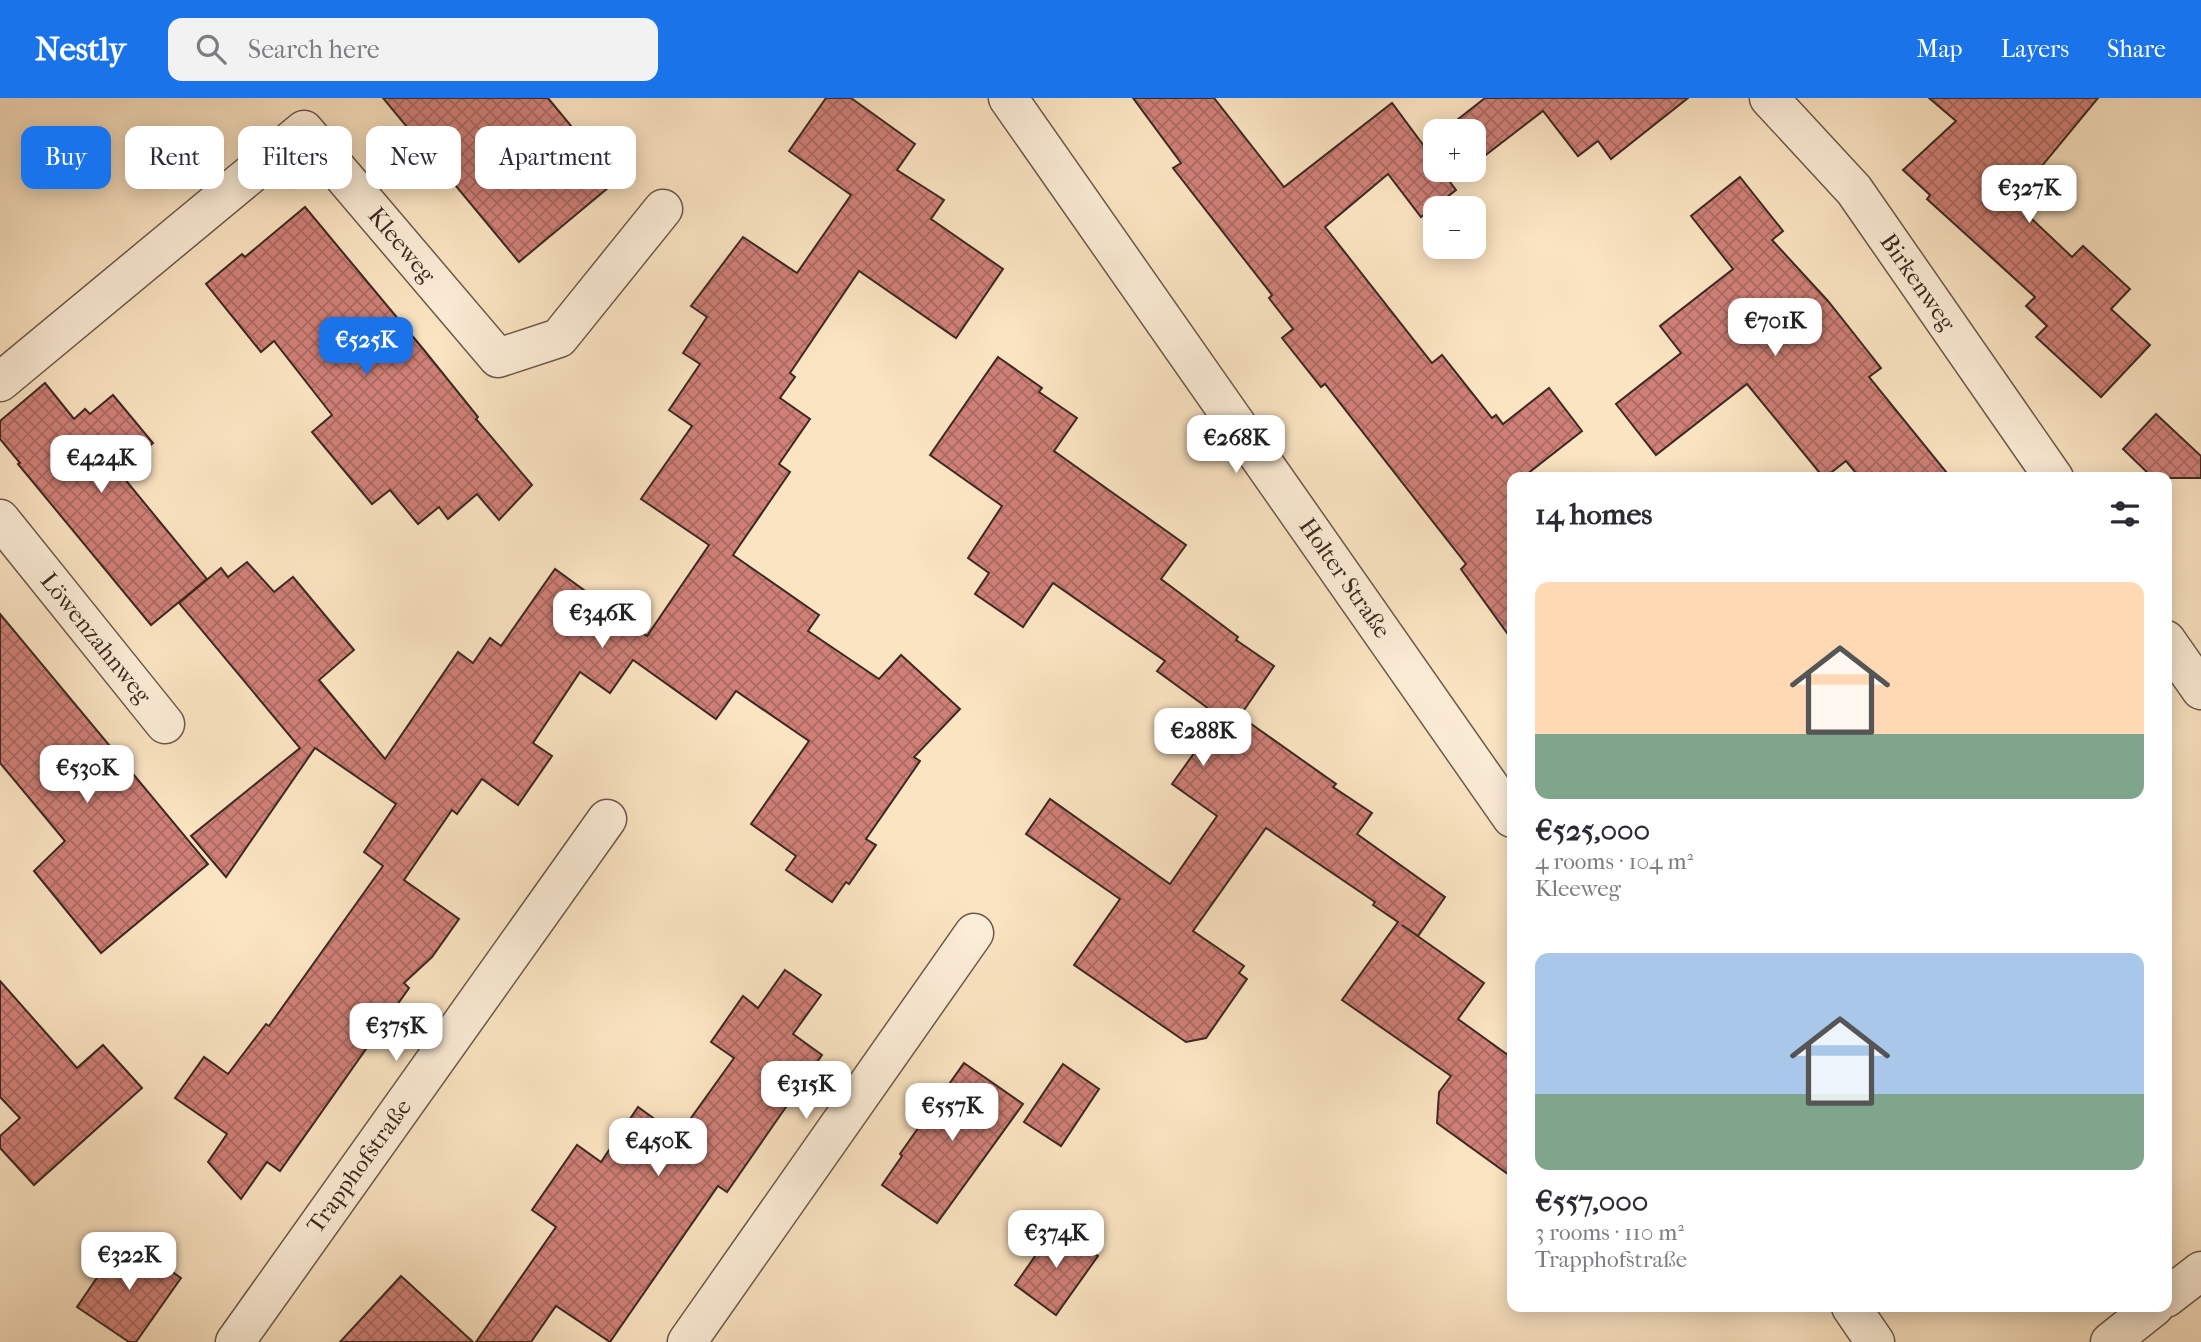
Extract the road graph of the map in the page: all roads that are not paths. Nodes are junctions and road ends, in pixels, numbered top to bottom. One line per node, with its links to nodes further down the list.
1 (1008, 98): 10 (street, Holter Straße)
2 (1769, 98): 5 (street, Birkenweg)
3 (663, 209): 4 (street, Kleeweg)
4 (0, 382)
5 (2050, 472)
6 (0, 519): 9 (street, Löwenzahnweg)
7 (2172, 649): 8 (street)
8 (2201, 690)
9 (165, 724)
10 (1507, 811)
11 (607, 819): 17 (street, Trapphofstraße)
12 (974, 933): 18 (street)
13 (2201, 1271): 14 (street)
14 (2172, 1293)
15 (1854, 1312): 19 (street)
16 (2148, 1312): 20 (street)
17 (235, 1342)
18 (687, 1342)
19 (1875, 1342)
20 (2110, 1342)

